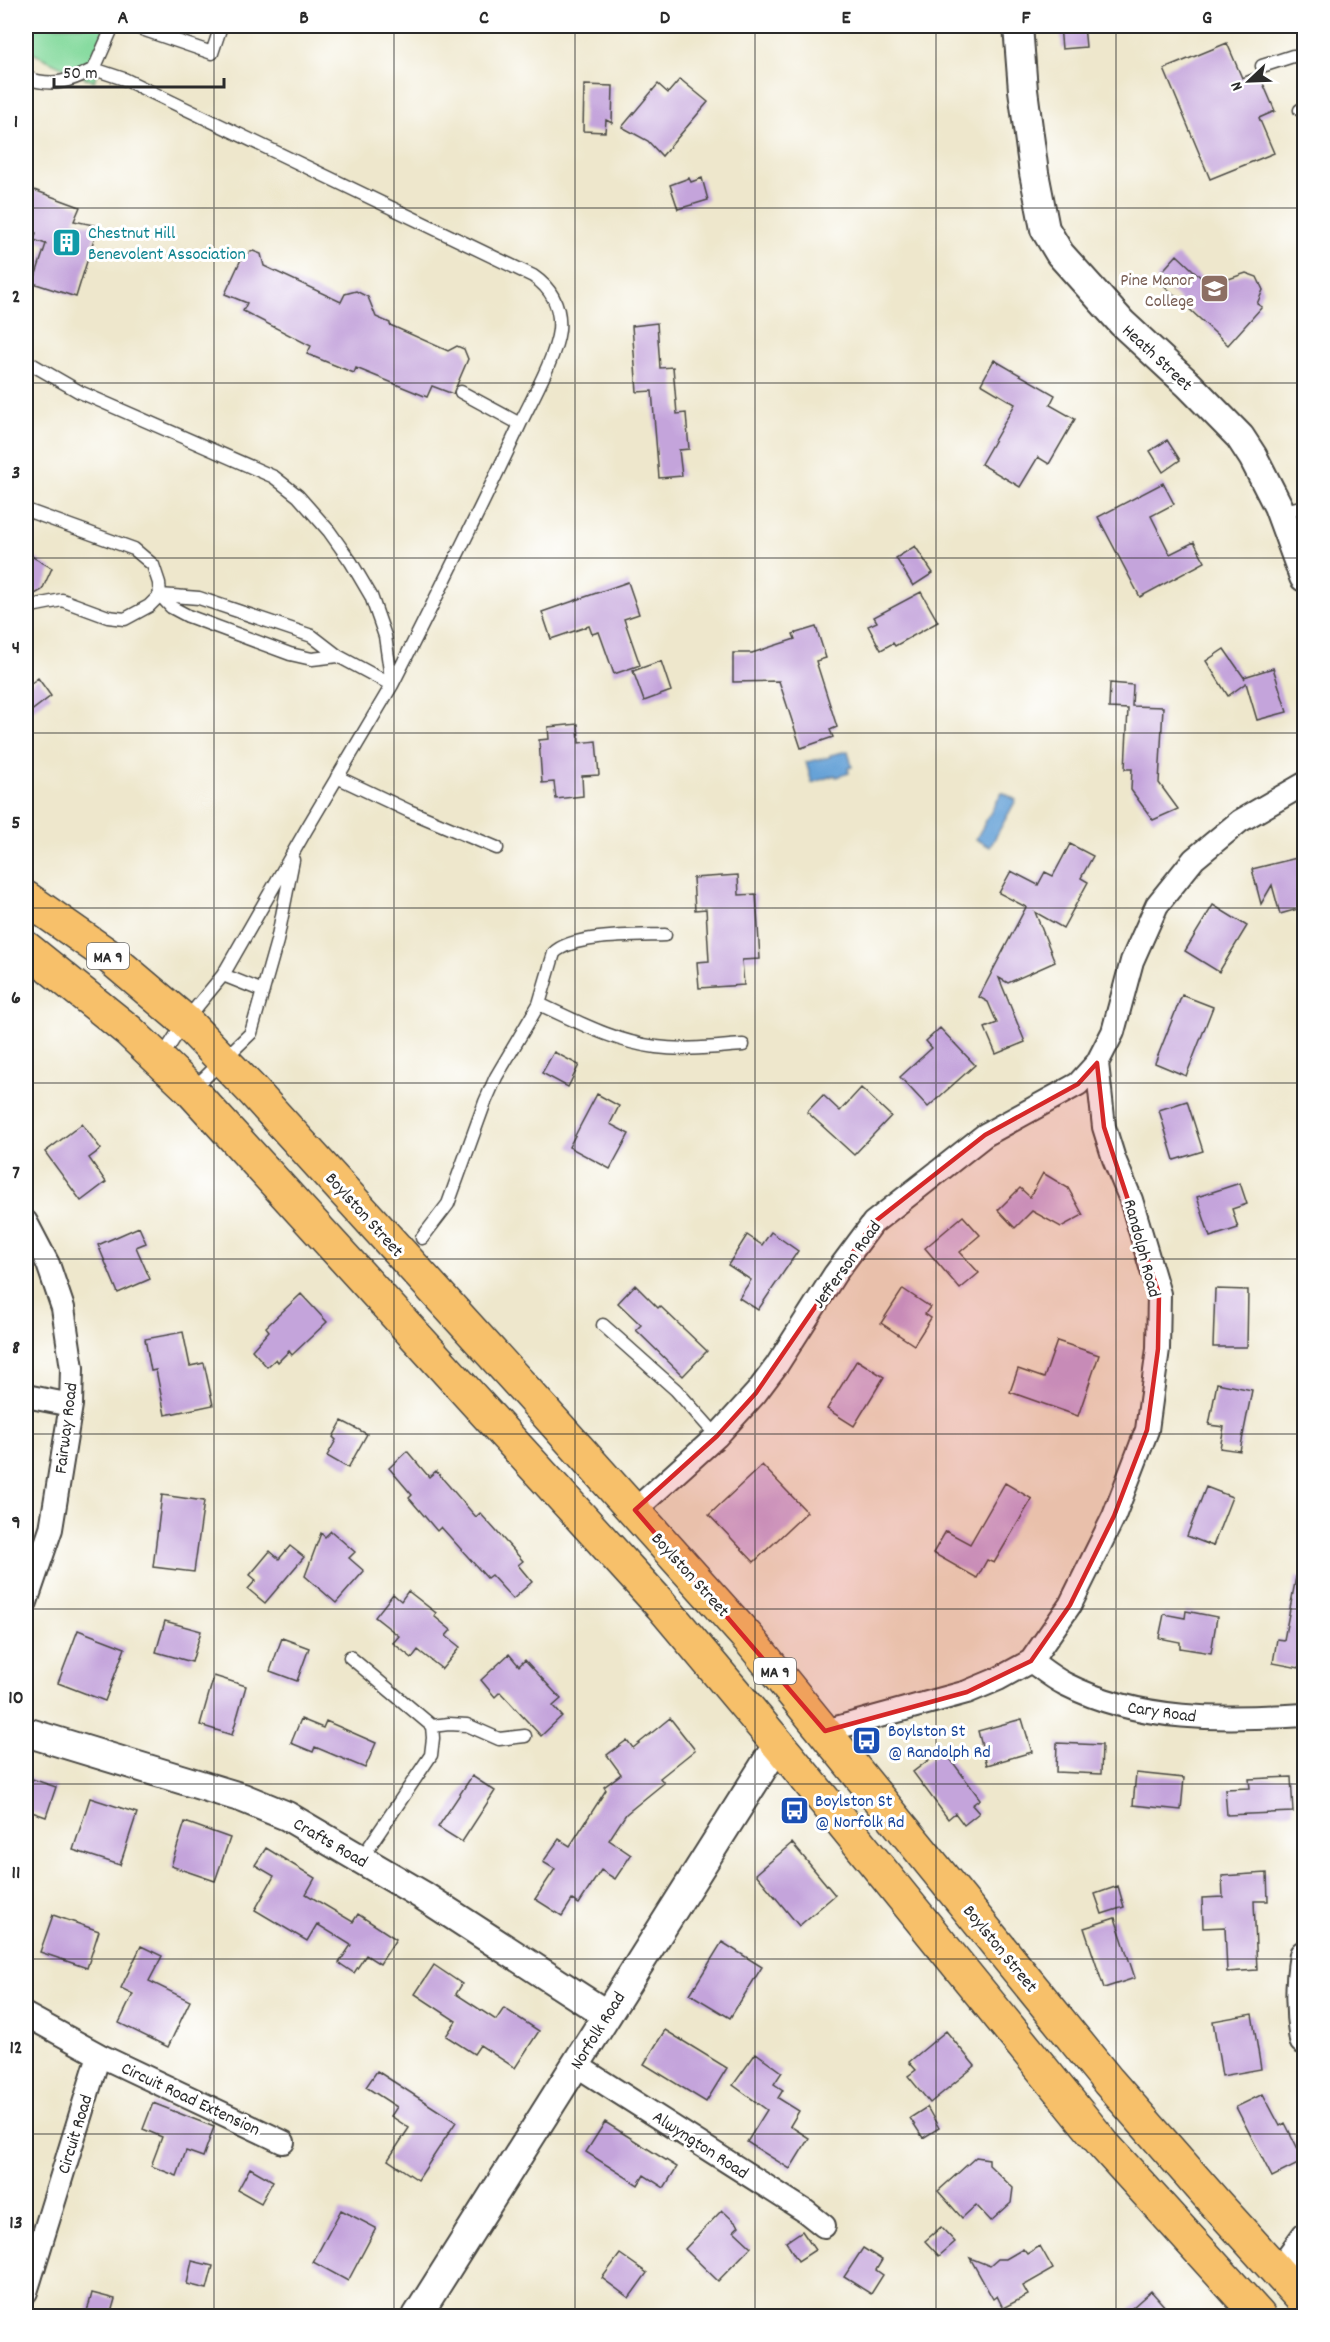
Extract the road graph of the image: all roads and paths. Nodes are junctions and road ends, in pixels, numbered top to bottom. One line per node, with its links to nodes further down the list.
1 (113, 26): 7 (lane)
2 (135, 26): 3 (lane)
3 (220, 26)
4 (1018, 26): 12 (street, Heath Street)
5 (1305, 56): 6 (lane)
6 (1262, 66)
7 (94, 69): 8 (lane); 11 (lane)
8 (26, 78)
9 (26, 361): 18 (lane)
10 (461, 392): 11 (lane)
11 (520, 424): 18 (lane)
12 (1293, 509): 14 (street, Heath Street)
13 (26, 510): 15 (lane)
14 (1305, 577)
15 (160, 595): 16 (lane); 17 (lane); 17 (lane)
16 (26, 608)
17 (338, 656): 18 (lane)
18 (392, 685): 19 (lane)
19 (337, 777): 21 (lane); 22 (lane)
20 (1305, 784): 33 (street)
21 (497, 848)
22 (295, 850): 26 (lane); 27 (lane)
23 (26, 898): 29 (highway, Boylston Street / MA 9)
24 (665, 935): 28 (lane)
25 (26, 948): 31 (highway, MA 9)
26 (223, 975): 27 (lane); 29 (lane)
27 (263, 991): 32 (lane)
28 (539, 1004): 30 (lane); 36 (lane)
29 (184, 1021): 31 (lane); 32 (highway, Boylston Street / MA 9)
30 (743, 1045)
31 (161, 1060): 34 (highway, MA 9)
32 (223, 1060): 34 (lane); 41 (highway, Boylston Street / MA 9)
33 (1097, 1063): 40 (street, Jefferson Road); 44 (street, Randolph Road)
34 (191, 1091): 50 (highway, MA 9)
35 (26, 1222): 39 (street, Fairway Road)
36 (422, 1238)
37 (603, 1325): 40 (lane)
38 (26, 1396): 39 (street)
39 (71, 1405): 42 (street, Fairway Road)
40 (717, 1436): 41 (street, Jefferson Road)
41 (635, 1510): 47 (highway, Boylston Street / MA 9)
42 (26, 1602)
43 (350, 1657): 46 (lane)
44 (1030, 1661): 45 (street, Cary Road); 47 (street, Randolph Road)
45 (1305, 1715)
46 (432, 1726): 49 (lane); 51 (lane)
47 (825, 1731): 61 (highway, Boylston Street / MA 9)
48 (26, 1732): 51 (street, Crafts Road)
49 (525, 1736)
50 (778, 1744): 54 (street, Norfolk Road); 65 (highway, MA 9)
51 (361, 1859): 54 (street, Crafts Road)
52 (1305, 1955): 55 (street)
53 (26, 2015): 56 (street)
54 (607, 2015): 57 (street, Norfolk Road)
55 (1305, 2040)
56 (99, 2055): 58 (street, Circuit Road Extension); 62 (street, Circuit Road)
57 (576, 2065): 59 (street, Alwyngton Road); 64 (street, Norfolk Road)
58 (283, 2142)
59 (824, 2226)
60 (1305, 2234): 61 (street)
61 (1277, 2271): 63 (highway, Boylston Street / MA 9)
62 (26, 2292)
63 (1305, 2301)
64 (417, 2316)
65 (1259, 2316)

